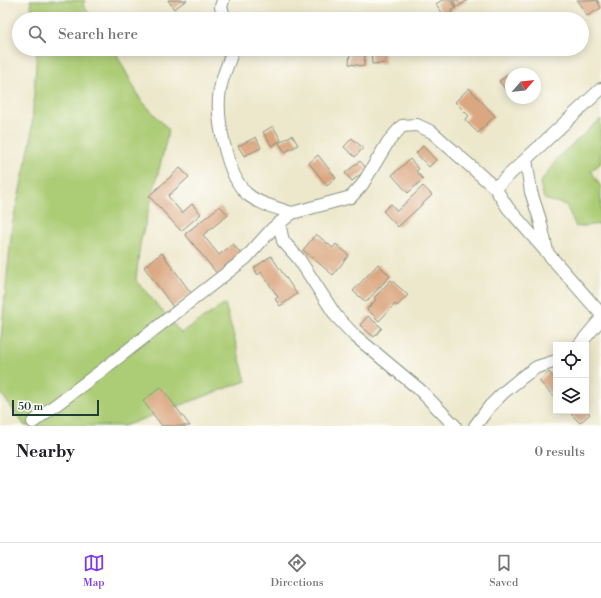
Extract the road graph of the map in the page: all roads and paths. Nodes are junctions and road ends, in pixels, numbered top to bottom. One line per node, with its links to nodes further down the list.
1 (223, 0): 2 (street)
2 (223, 12)
3 (230, 56): 7 (street)
4 (601, 89): 5 (street)
5 (526, 159): 6 (street); 9 (street)
6 (495, 188): 7 (street); 9 (street)
7 (292, 213): 8 (street)
8 (280, 223): 14 (street); 15 (street)
9 (547, 252): 10 (street)
10 (601, 314)
11 (601, 319): 12 (street)
12 (582, 342)
13 (553, 362): 16 (street)
14 (33, 422)
15 (455, 426)
16 (474, 426)

